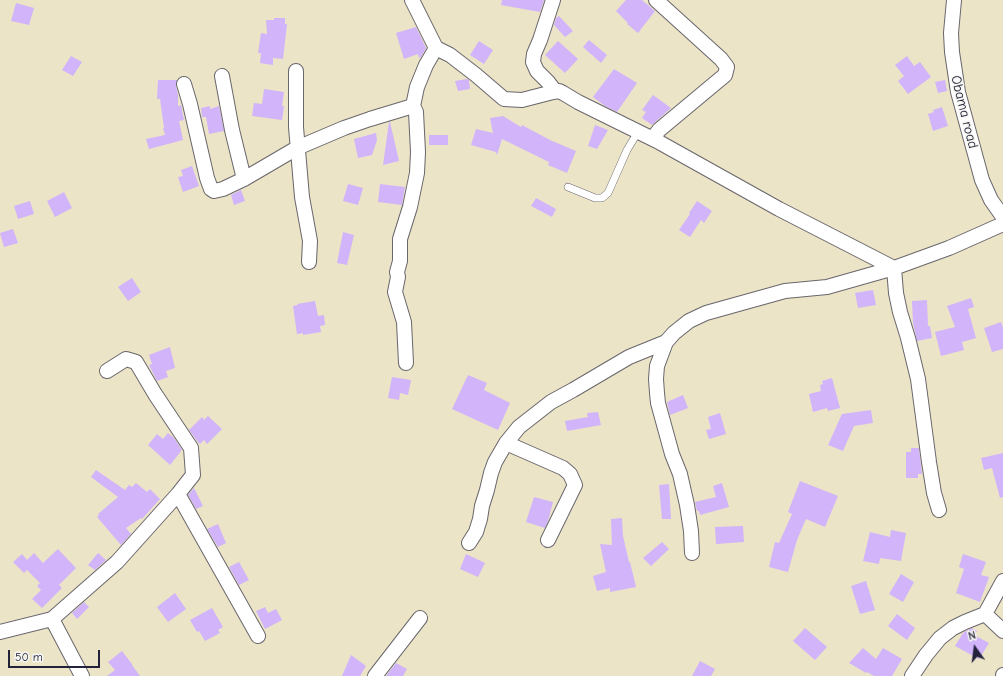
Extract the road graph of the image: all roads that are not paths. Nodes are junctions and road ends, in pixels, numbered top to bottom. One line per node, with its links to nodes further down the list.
1 (412, 0): 5 (street)
2 (553, 0): 9 (street)
3 (656, 0): 12 (street)
4 (954, 0): 16 (street, Obama road)
5 (436, 48): 9 (street); 10 (street)
6 (296, 71): 13 (street)
7 (222, 76): 14 (street)
8 (184, 84): 14 (street)
9 (555, 91): 11 (street)
10 (413, 106): 13 (street); 21 (street)
11 (638, 132): 12 (street); 15 (lane)
12 (656, 141): 19 (street)
13 (297, 148): 14 (street); 18 (street)
14 (244, 179)
15 (568, 187)
16 (1003, 217)
17 (1003, 224): 19 (street)
18 (309, 262)
19 (894, 268): 20 (street); 25 (street)
20 (666, 342): 23 (street); 28 (street)
21 (406, 363)
22 (107, 371): 24 (street)
23 (506, 443): 26 (street); 27 (street)
24 (178, 494): 32 (street); 35 (street)
25 (939, 510)
26 (548, 540)
27 (469, 543)
28 (692, 553)
29 (1003, 580): 30 (street)
30 (985, 614): 33 (street); 38 (street)
31 (420, 618): 37 (street)
32 (52, 619): 34 (street); 36 (street)
33 (1003, 631)
34 (0, 632)
35 (258, 636)
36 (82, 676)
37 (375, 676)
38 (912, 676)

